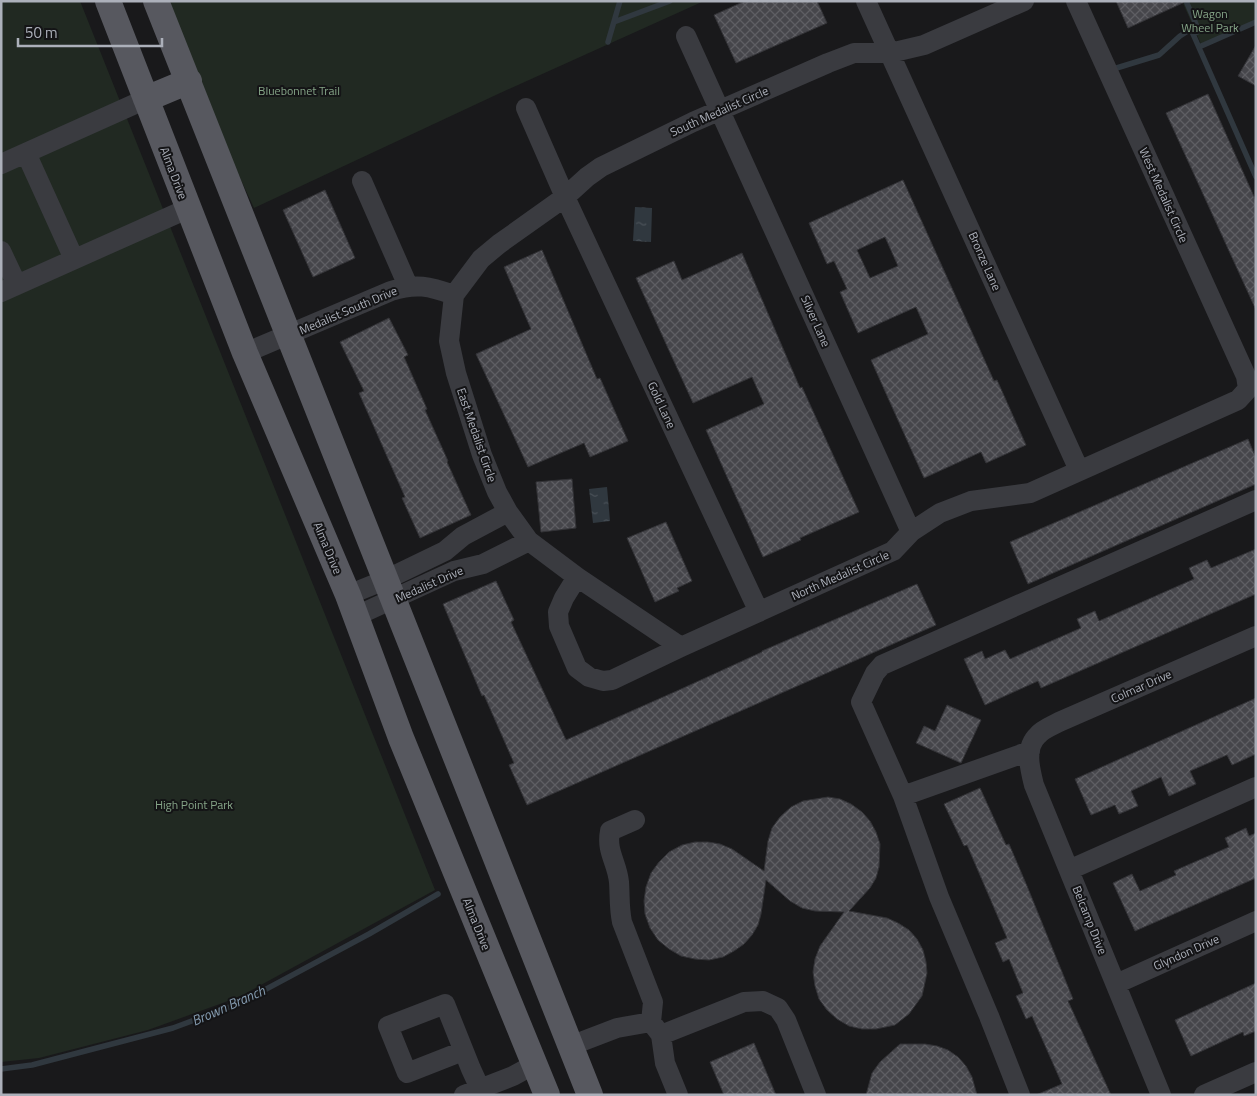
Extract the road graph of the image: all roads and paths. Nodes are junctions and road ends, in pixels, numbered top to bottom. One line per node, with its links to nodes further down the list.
1 (108, 1): 9 (main road, Alma Drive)
2 (156, 1): 8 (main road)
3 (866, 1): 7 (street, Bronze Lane)
4 (1024, 1): 7 (street, South Medalist Circle)
5 (1076, 1): 24 (street, West Medalist Circle)
6 (686, 36): 11 (street, Silver Lane)
7 (890, 53): 11 (street, South Medalist Circle); 25 (street, Bronze Lane)
8 (189, 81): 9 (main road); 22 (main road)
9 (146, 99): 12 (street); 16 (main road, Alma Drive)
10 (526, 108): 15 (street, Gold Lane)
11 (721, 111): 15 (street, South Medalist Circle); 28 (street, Silver Lane)
12 (26, 152): 13 (street); 18 (street)
13 (1, 164)
14 (362, 181): 19 (street)
15 (565, 197): 21 (street, South Medalist Circle); 33 (street, Gold Lane)
16 (187, 209): 18 (street); 23 (main road, Alma Drive)
17 (1, 251): 20 (street)
18 (74, 259): 20 (street)
19 (408, 286): 21 (street, Medalist South Drive); 22 (street, Medalist South Drive)
20 (9, 288)
21 (454, 295): 27 (street, East Medalist Circle)
22 (289, 335): 23 (street, Medalist South Drive); 31 (main road)
23 (245, 353): 32 (main road, Alma Drive)
24 (1252, 389): 25 (street, North Medalist Circle)
25 (1080, 470): 28 (street, North Medalist Circle)
26 (1256, 500): 38 (street)
27 (508, 512): 29 (street, East Medalist Circle); 31 (street, Medalist Drive)
28 (912, 532): 33 (street, North Medalist Circle)
29 (529, 541): 30 (street, East Medalist Circle); 31 (street, Medalist Drive)
30 (577, 577): 35 (street, East Medalist Circle); 35 (street, North Medalist Circle)
31 (390, 590): 32 (street, Medalist Drive); 44 (main road)
32 (352, 605): 46 (main road, Alma Drive)
33 (759, 612): 35 (street, North Medalist Circle)
34 (1256, 636): 36 (street, Colmar Drive)
35 (681, 647)
36 (1031, 747): 38 (street); 40 (street, Belcamp Drive)
37 (1256, 787): 40 (street)
38 (903, 796): 53 (street)
39 (634, 820): 43 (street)
40 (1069, 870): 42 (street, Belcamp Drive)
41 (1256, 921): 42 (street, Glyndon Drive)
42 (1116, 984): 54 (street, Belcamp Drive)
43 (656, 1029): 44 (street); 51 (street); 52 (street)
44 (570, 1046): 46 (main road); 50 (main road)
45 (463, 1051): 48 (street)
46 (535, 1064): 48 (street); 49 (main road, Alma Drive)
47 (1256, 1072): 55 (street)
48 (476, 1093)
49 (547, 1095)
50 (590, 1095)
51 (678, 1095)
52 (816, 1095)
53 (1020, 1095)
54 (1161, 1095)
55 (1204, 1095)

